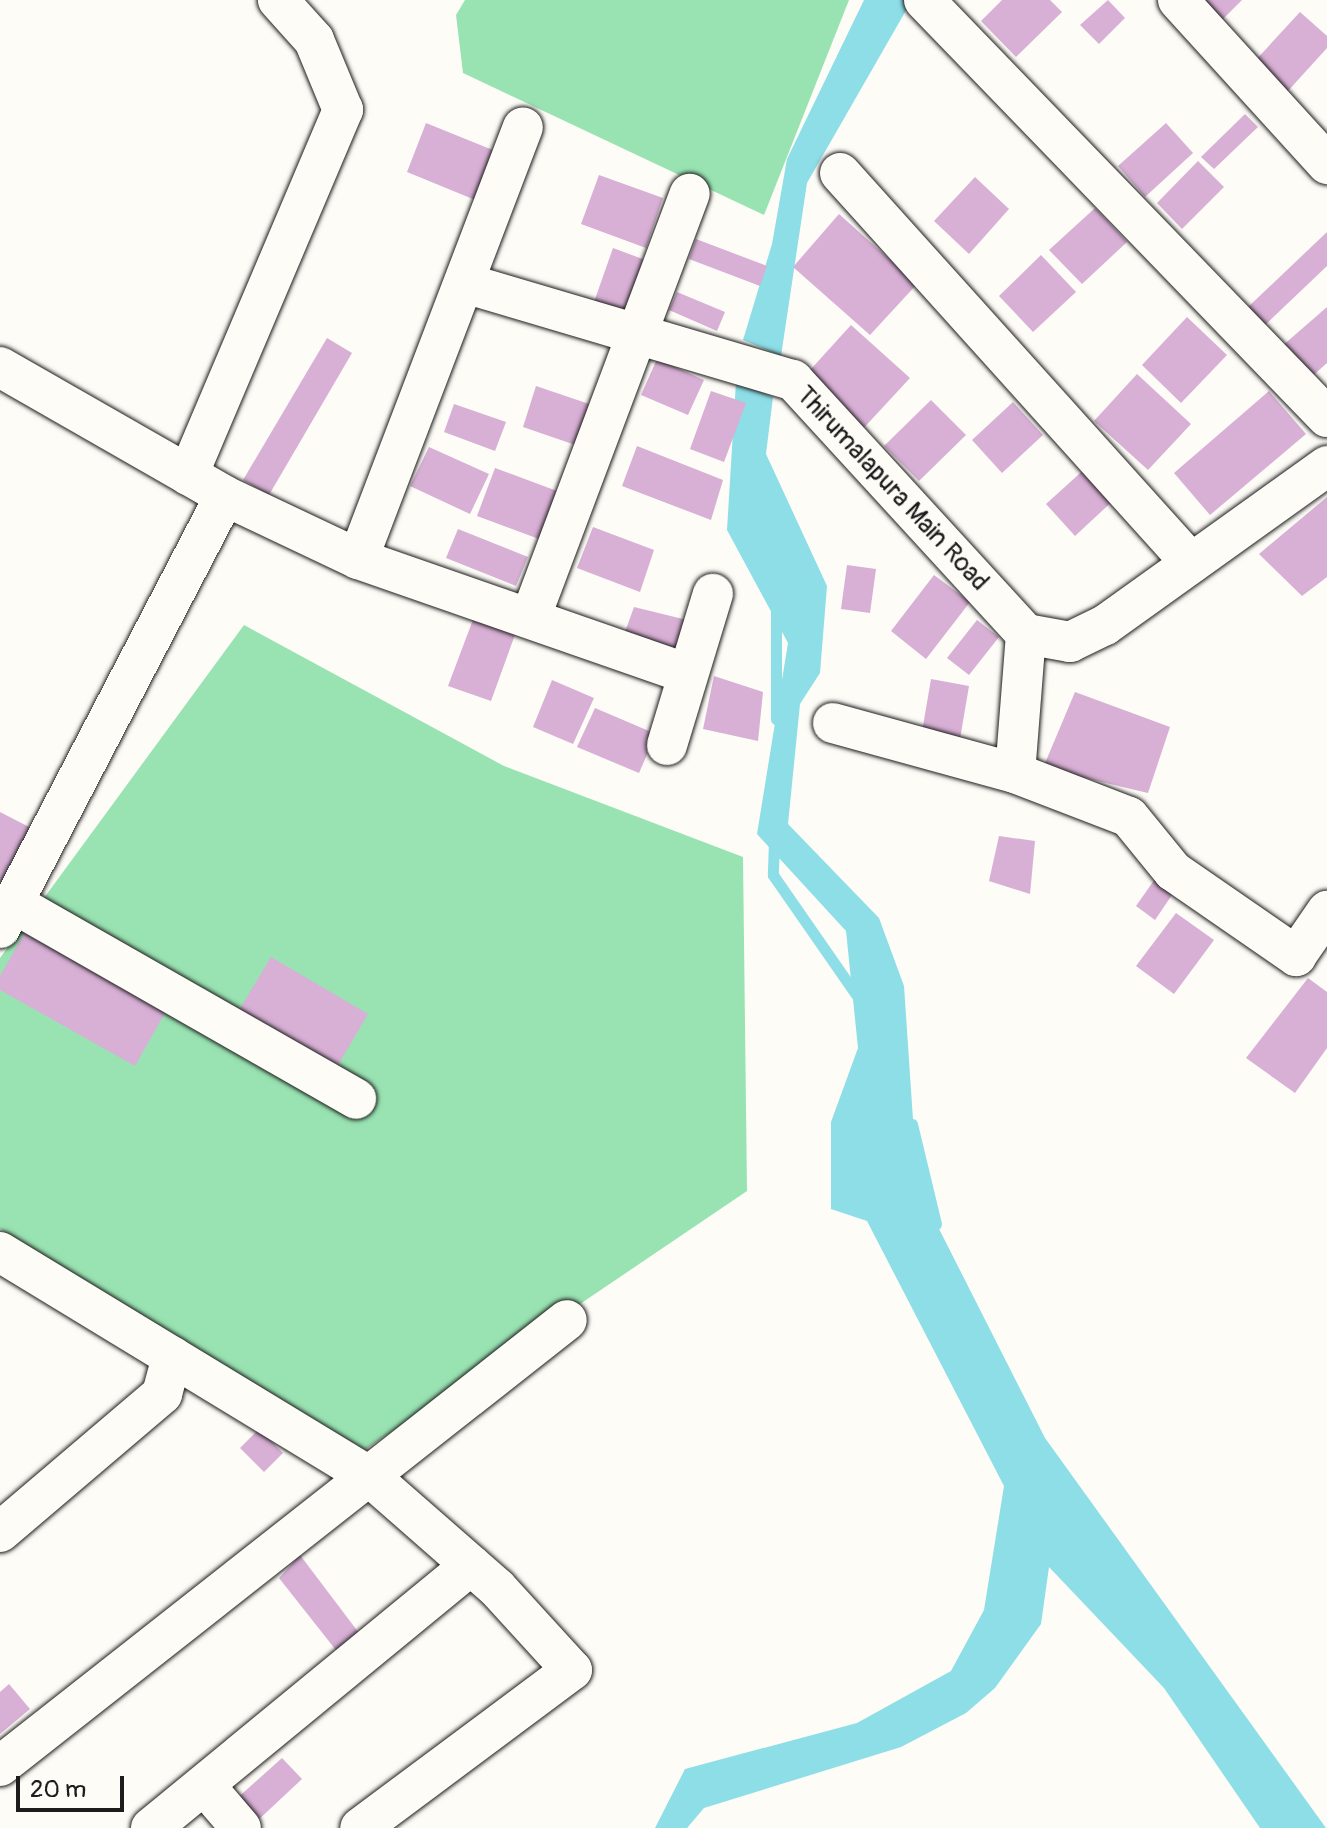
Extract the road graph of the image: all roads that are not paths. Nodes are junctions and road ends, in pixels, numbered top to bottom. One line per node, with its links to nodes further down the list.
1 (278, 0): 13 (street)
2 (924, 0): 11 (street)
3 (1178, 0): 5 (street)
4 (523, 127): 8 (street)
5 (1327, 164)
6 (840, 173): 16 (street)
7 (690, 194): 9 (street)
8 (468, 284): 9 (street, Thirumalapura Main Road); 15 (street)
9 (639, 333): 18 (street); 19 (street, Thirumalapura Main Road)
10 (0, 367): 13 (street)
11 (1327, 417)
12 (1327, 466): 16 (street)
13 (188, 475): 14 (street)
14 (225, 496): 15 (street); 25 (street)
15 (358, 559): 18 (street)
16 (1191, 563): 19 (street)
17 (713, 594): 20 (street)
18 (531, 616): 20 (street)
19 (1026, 634): 23 (street)
20 (688, 674): 22 (street)
21 (833, 723): 23 (street)
22 (667, 745)
23 (1015, 773): 24 (street)
24 (1327, 911)
25 (6, 916): 26 (street)
26 (356, 1099)
27 (0, 1252): 29 (street)
28 (567, 1320): 30 (street)
29 (172, 1356): 30 (street); 31 (street)
30 (369, 1476): 32 (street); 33 (street)
31 (0, 1532)
32 (471, 1565): 34 (street); 37 (street)
33 (0, 1766)
34 (205, 1786): 35 (street); 36 (street)
35 (151, 1828)
36 (241, 1828)
37 (360, 1828)

